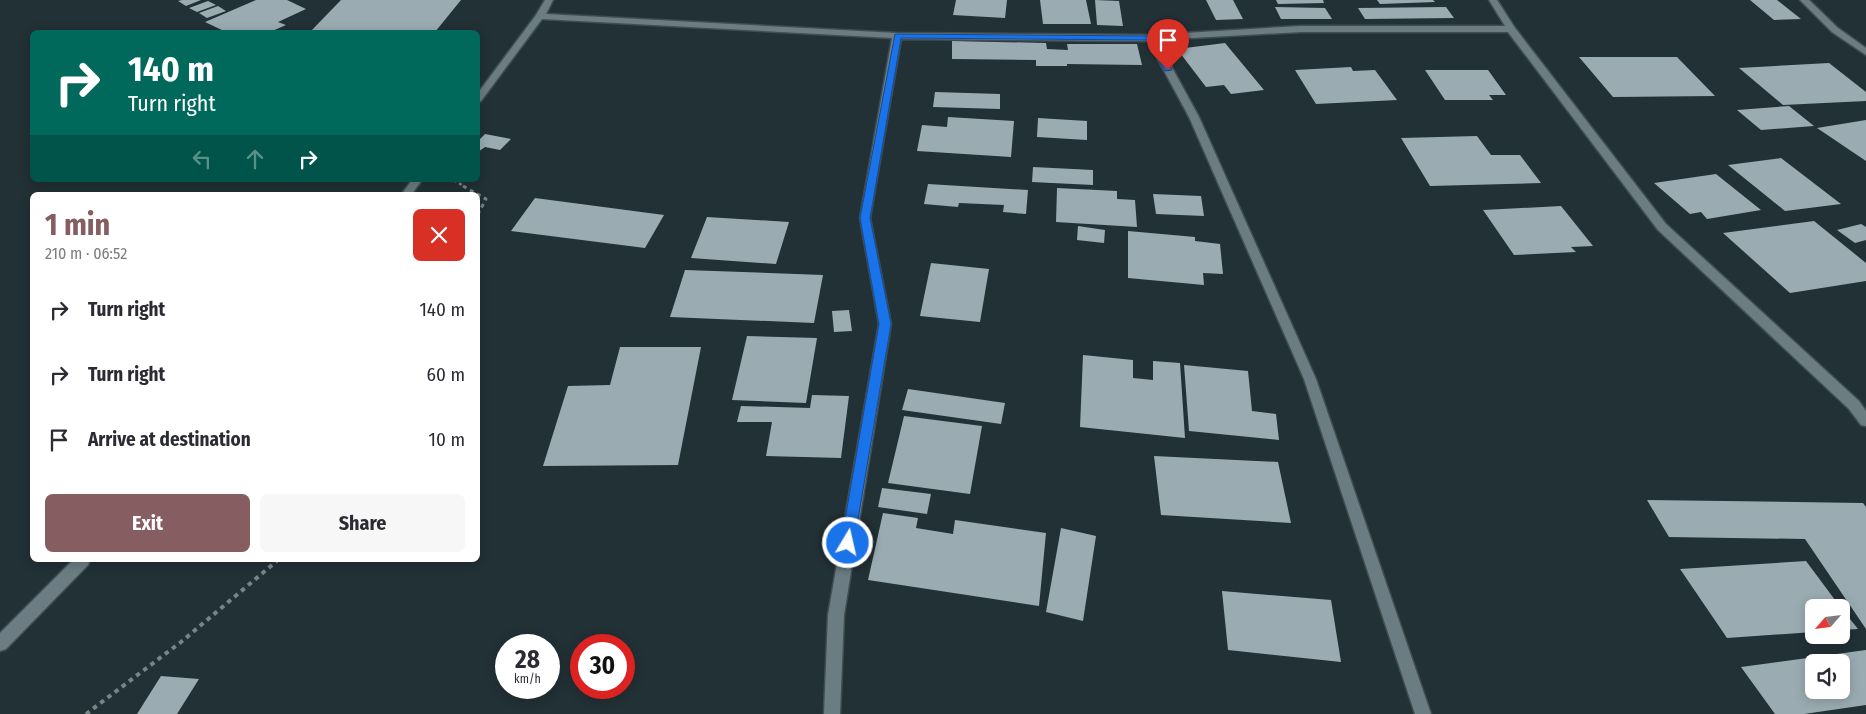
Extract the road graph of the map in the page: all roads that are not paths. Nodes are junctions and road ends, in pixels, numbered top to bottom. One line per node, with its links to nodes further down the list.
1 (549, 0): 4 (street)
2 (1492, 0): 5 (street)
3 (1804, 0): 8 (street)
4 (540, 16): 6 (street); 9 (street)
5 (1511, 29): 7 (street); 10 (street)
6 (897, 36): 7 (street); 13 (street)
7 (1151, 38): 14 (street)
8 (1866, 52)
9 (480, 96)
10 (1866, 421)
11 (81, 562): 12 (street)
12 (0, 644)
13 (832, 714)
14 (1423, 714)

